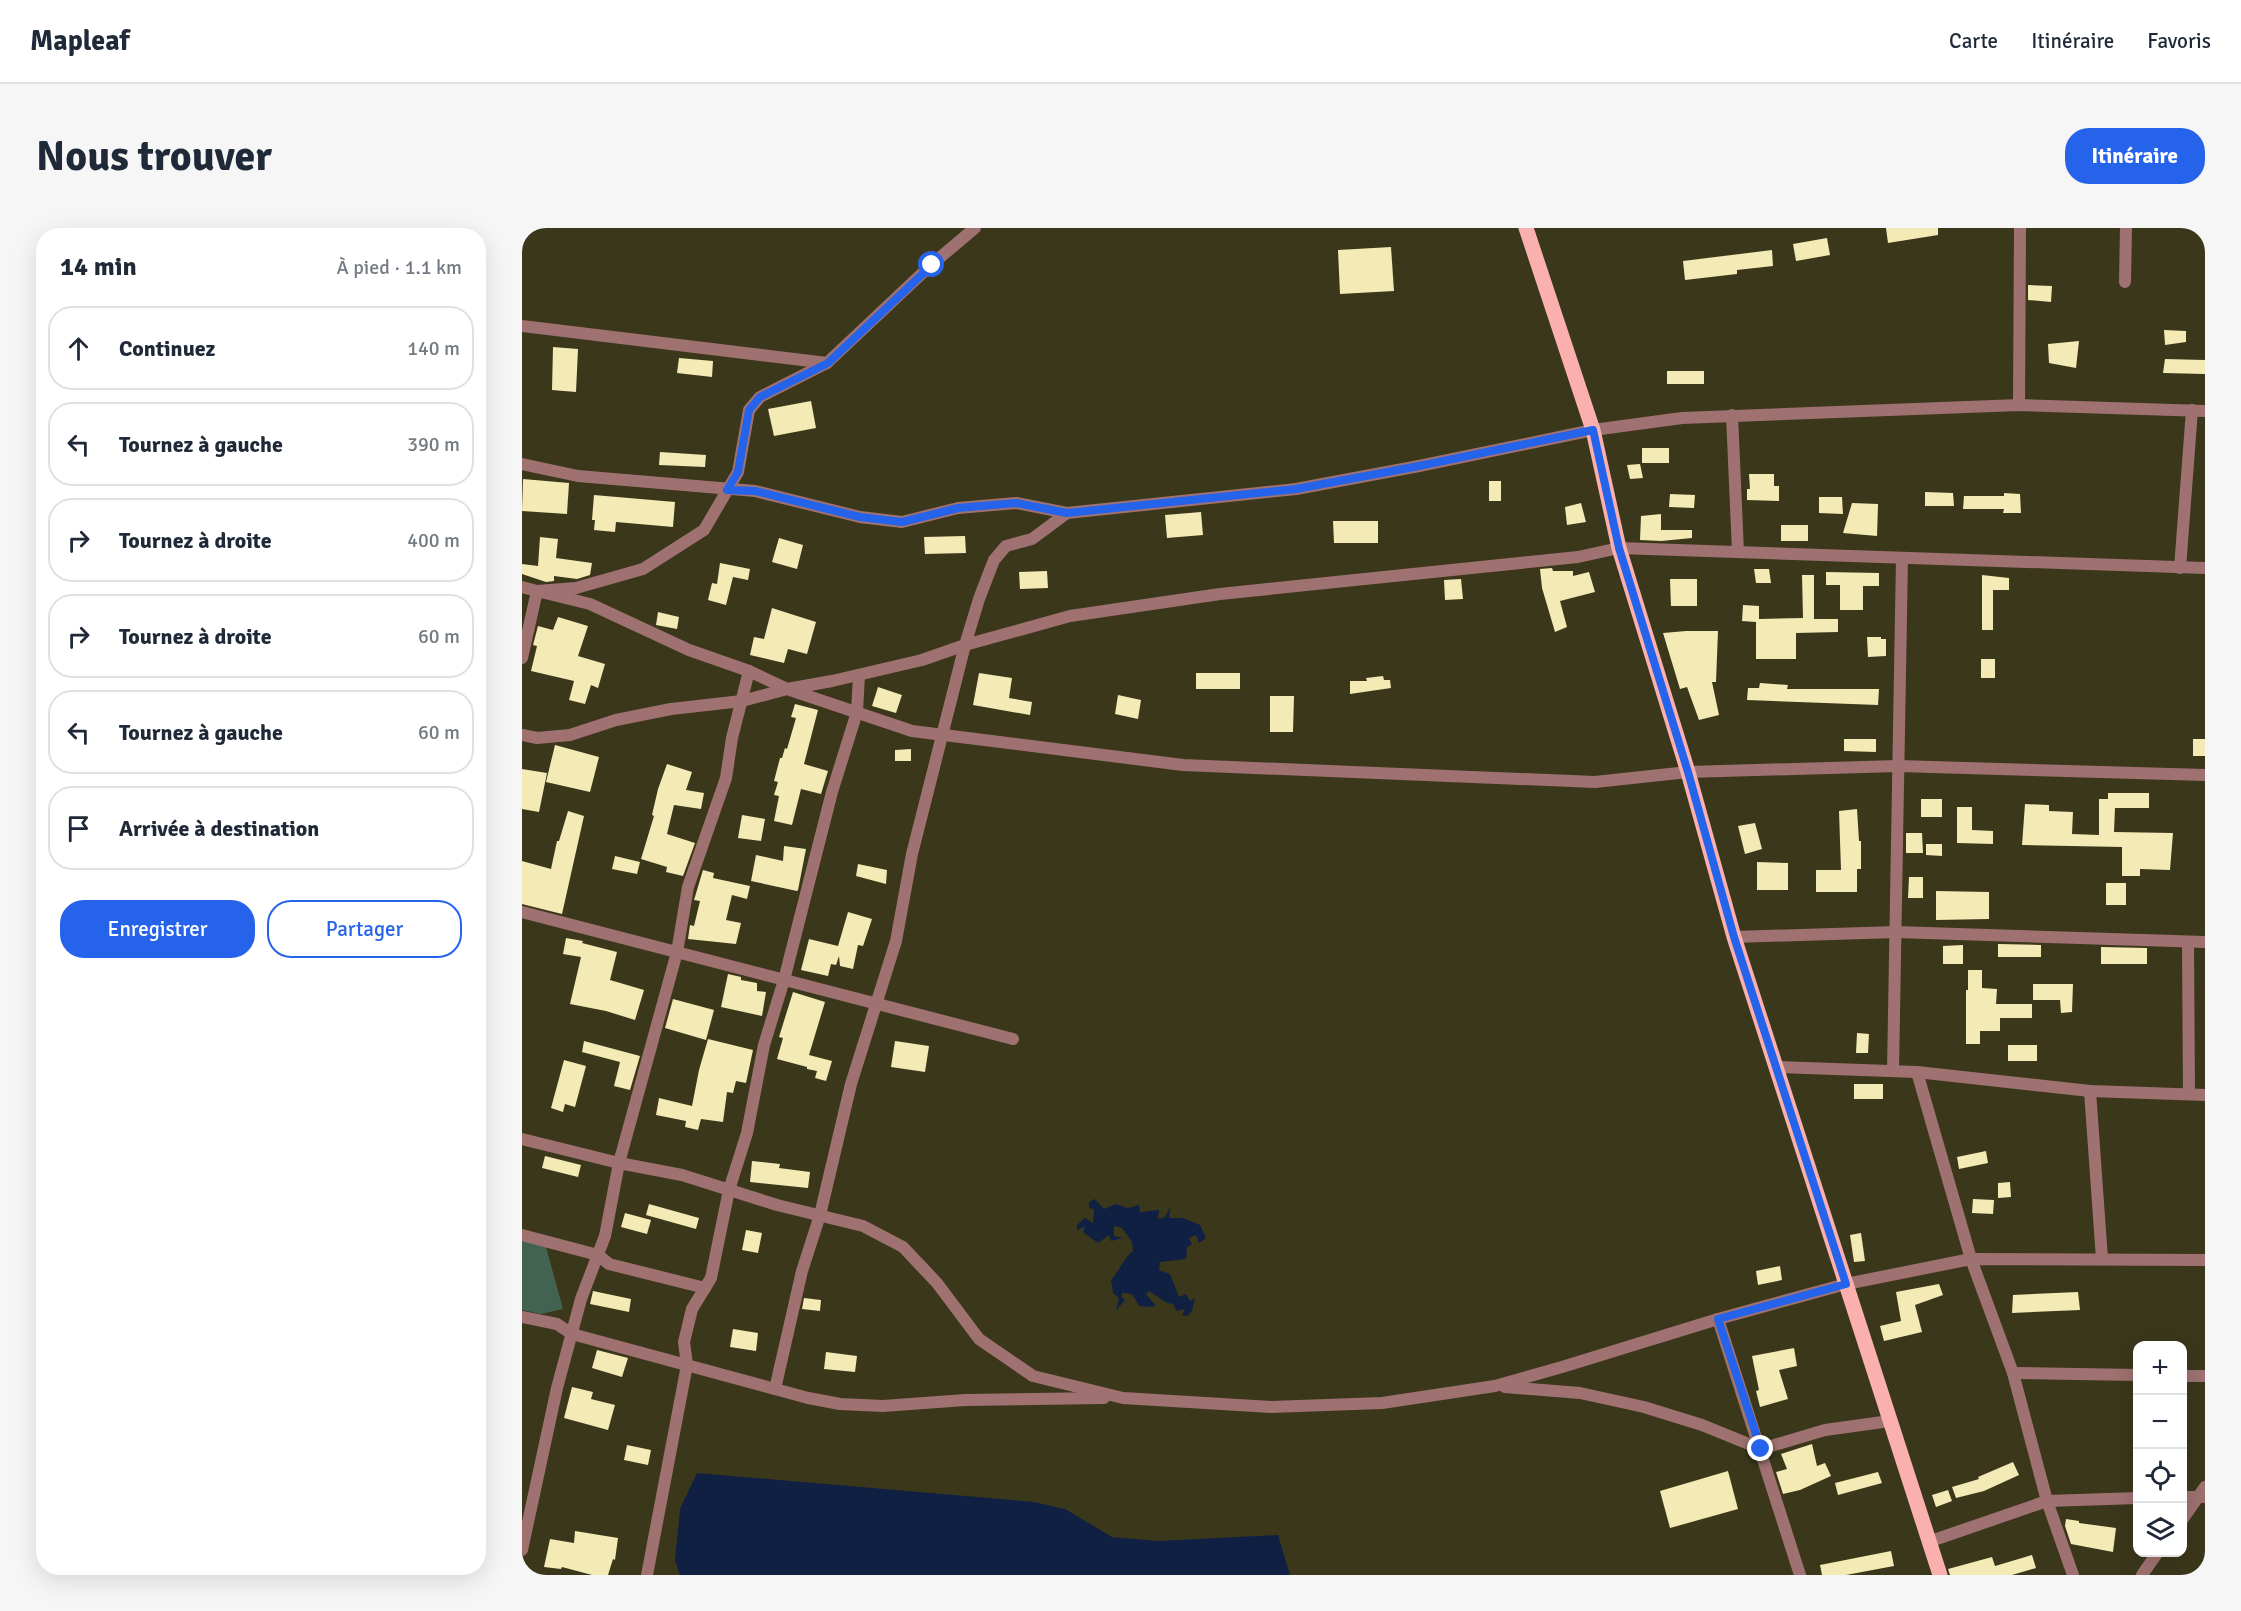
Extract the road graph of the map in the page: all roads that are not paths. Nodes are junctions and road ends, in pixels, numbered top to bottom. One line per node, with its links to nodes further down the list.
1 (975, 228): 7 (street)
2 (1526, 228): 11 (main road)
3 (2020, 228): 8 (street)
4 (2126, 228): 5 (street)
5 (2125, 282)
6 (522, 326): 7 (street)
7 (828, 363): 13 (street)
8 (2019, 405): 9 (street); 10 (street)
9 (2199, 411): 18 (street)
10 (1732, 415): 11 (street); 16 (street)
11 (1593, 430): 14 (street); 15 (main road)
12 (522, 464): 13 (street)
13 (727, 490): 14 (street); 21 (street)
14 (1067, 513): 22 (street)
15 (1619, 548): 16 (street); 22 (street); 32 (main road)
16 (1738, 552): 17 (street)
17 (1902, 558): 18 (street); 31 (street)
18 (2180, 567): 19 (street)
19 (2205, 568)
20 (522, 587): 21 (street)
21 (537, 591): 23 (street); 24 (street)
22 (965, 645): 25 (street); 30 (street)
23 (522, 658)
24 (749, 671): 26 (street); 27 (street)
25 (859, 675): 26 (street); 28 (street)
26 (787, 689): 27 (street); 28 (street)
27 (742, 700): 29 (street); 39 (street)
28 (857, 712): 30 (street); 40 (street)
29 (522, 735)
30 (943, 735): 32 (street); 41 (street)
31 (1899, 766): 32 (street); 33 (street); 35 (street)
32 (1688, 772): 36 (main road)
33 (2205, 775)
34 (522, 912): 39 (street)
35 (1896, 932): 36 (street); 37 (street); 44 (street)
36 (1734, 937): 43 (main road)
37 (2187, 942): 38 (street); 47 (street)
38 (2205, 942)
39 (676, 952): 40 (street); 50 (street)
40 (784, 980): 41 (street); 51 (street)
41 (875, 1004): 42 (street); 52 (street)
42 (1013, 1039)
43 (1777, 1067): 44 (street); 58 (main road)
44 (1893, 1071): 45 (street)
45 (1917, 1072): 46 (street); 55 (street)
46 (2090, 1091): 47 (street); 56 (street)
47 (2189, 1094): 48 (street)
48 (2205, 1095)
49 (522, 1139): 50 (street)
50 (620, 1163): 51 (street); 54 (street)
51 (729, 1190): 52 (street); 59 (street)
52 (820, 1215): 69 (street); 70 (street)
53 (522, 1235): 54 (street)
54 (598, 1255): 59 (street); 62 (street)
55 (1971, 1259): 56 (street); 58 (street); 64 (street)
56 (2102, 1259): 57 (street)
57 (2205, 1260)
58 (1846, 1284): 61 (street); 71 (main road)
59 (705, 1288): 63 (street)
60 (522, 1317): 62 (street)
61 (1718, 1319): 68 (street); 72 (street)
62 (572, 1334): 63 (street); 79 (street)
63 (687, 1365): 69 (street); 81 (street)
64 (2013, 1373): 65 (street); 76 (street)
65 (2133, 1375)
66 (2187, 1376): 67 (street)
67 (2205, 1376)
68 (1495, 1386): 70 (street); 72 (street)
69 (775, 1389): 70 (street)
70 (1123, 1398)
71 (1890, 1421): 72 (street); 78 (main road)
72 (1761, 1449): 82 (street)
73 (2203, 1494): 74 (street); 77 (street)
74 (2187, 1496)
75 (2133, 1498): 76 (street)
76 (2046, 1501): 78 (street); 84 (street)
77 (2187, 1514)
78 (1928, 1542): 83 (main road)
79 (522, 1550)
80 (2155, 1557): 85 (street)
81 (647, 1575)
82 (1800, 1575)
83 (1940, 1575)
84 (2073, 1575)
85 (2142, 1575)

